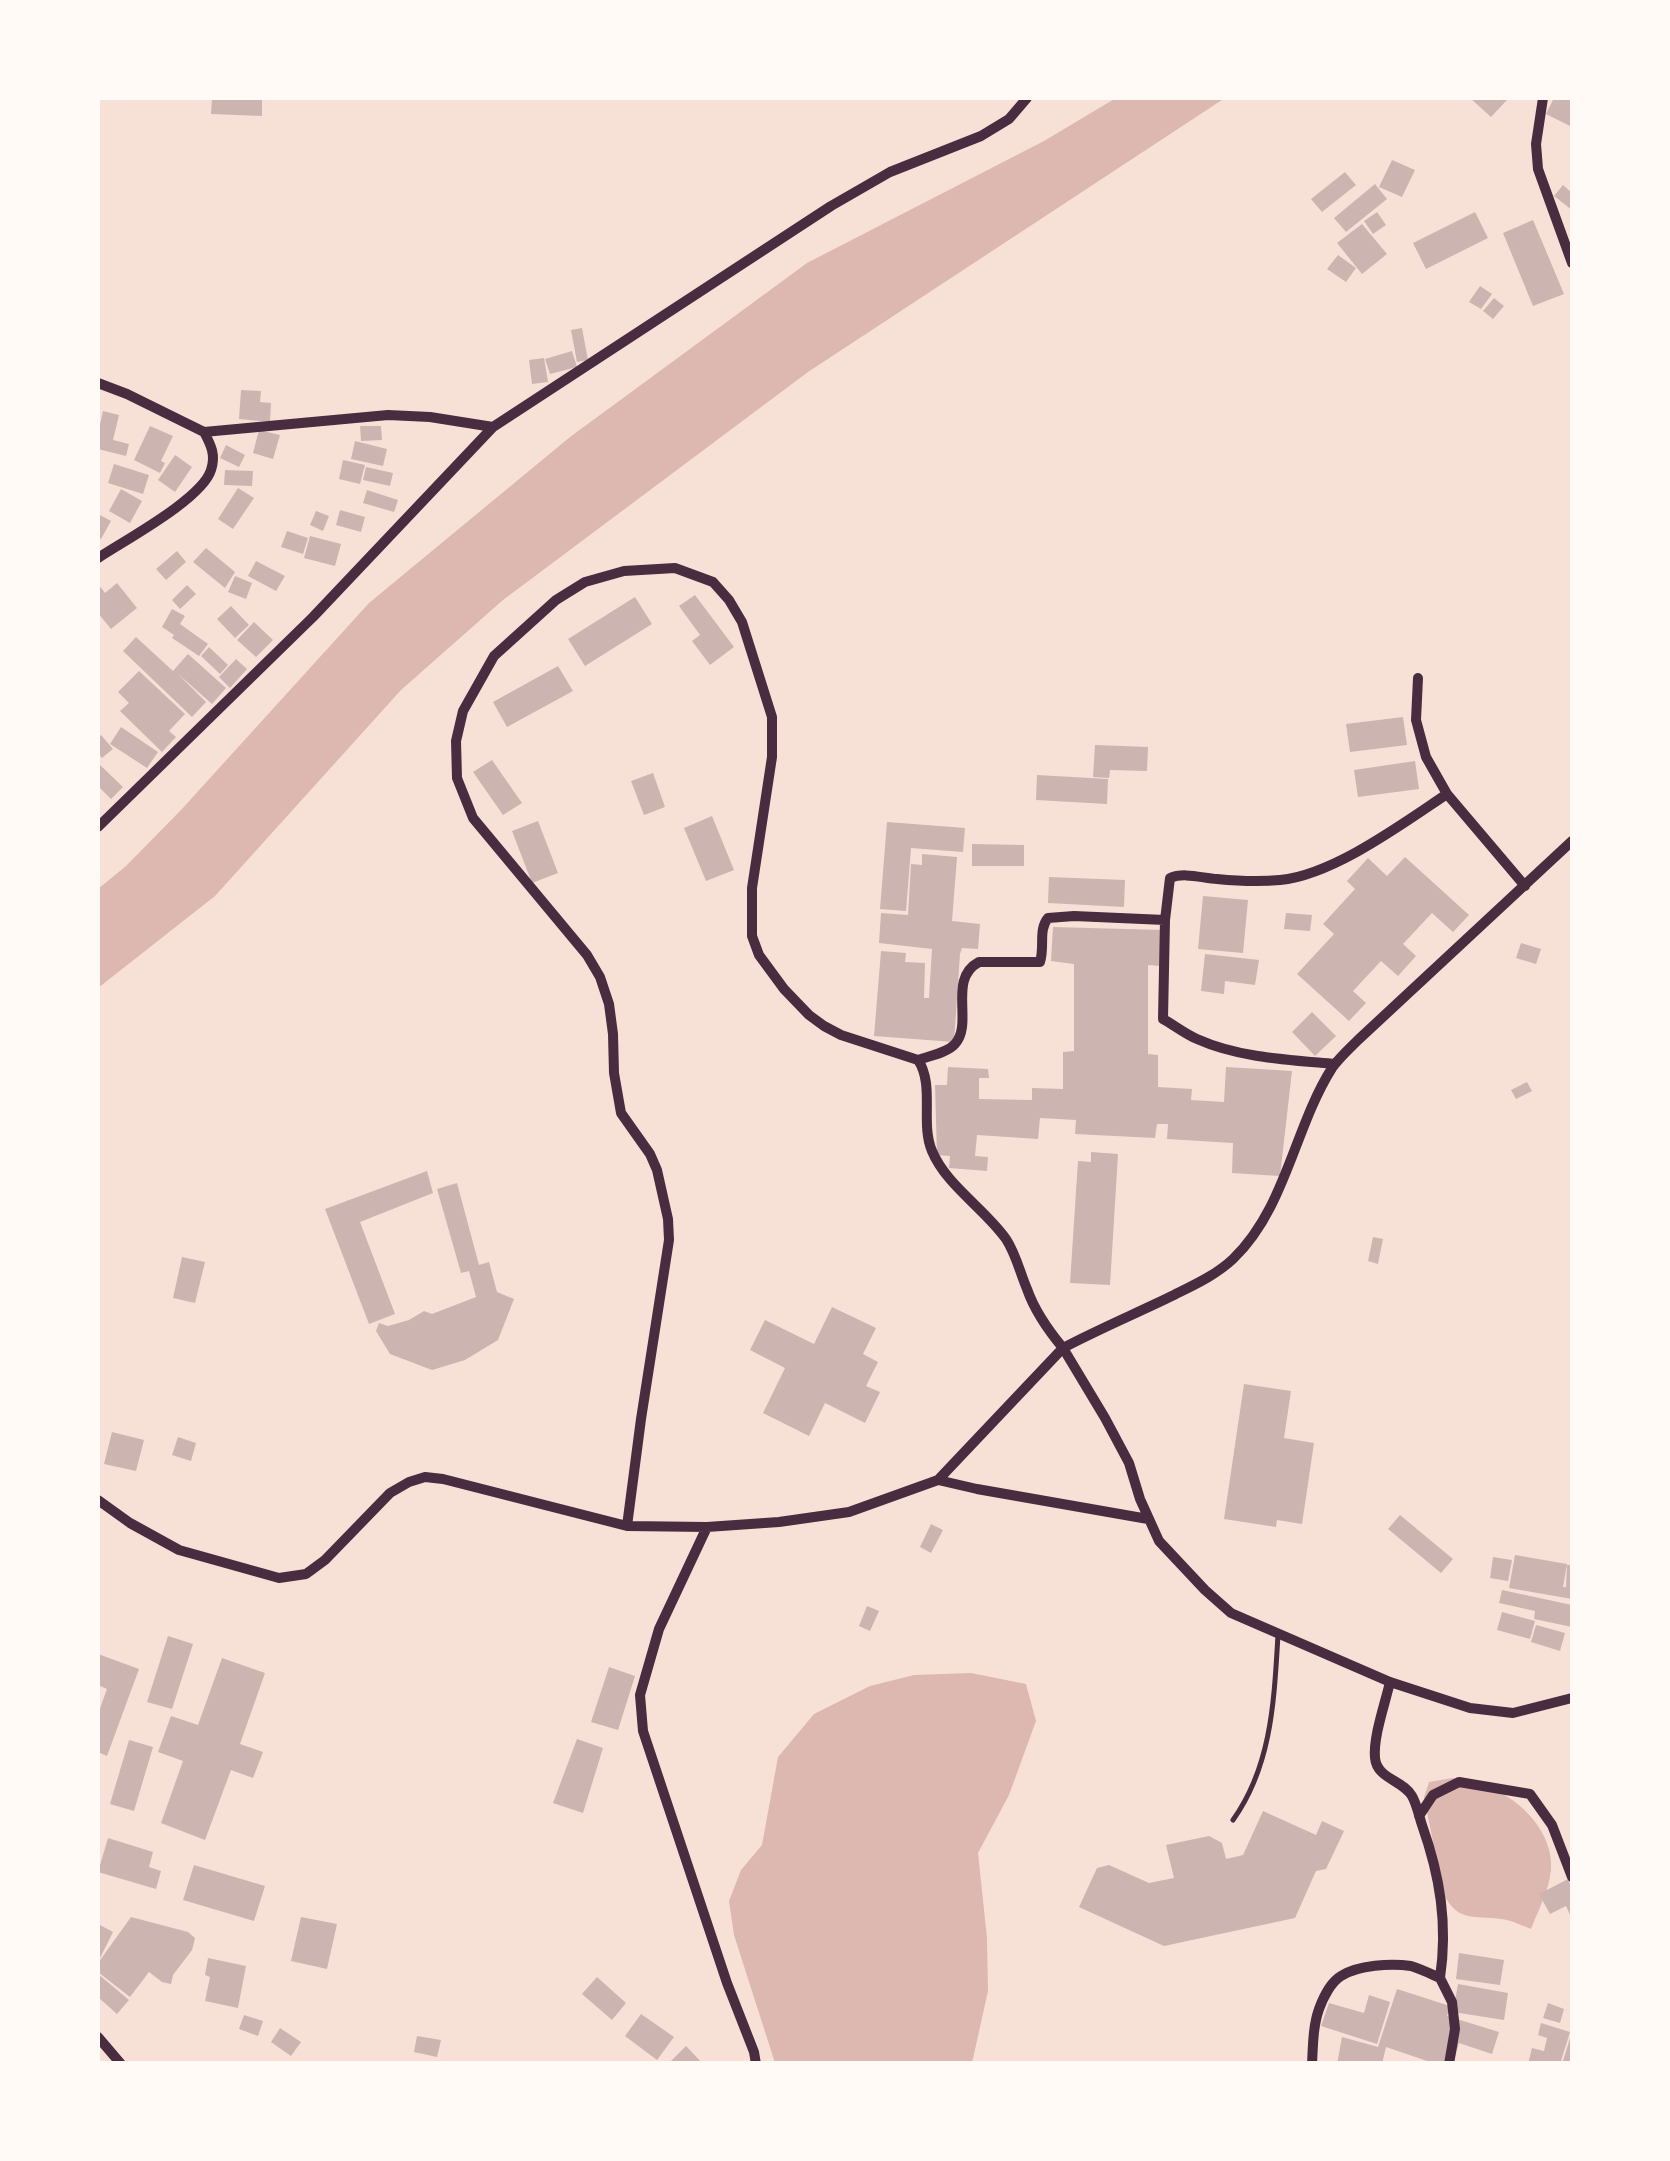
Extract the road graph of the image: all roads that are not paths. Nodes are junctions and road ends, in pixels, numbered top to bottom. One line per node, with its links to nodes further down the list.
1 (1027, 98): 5 (street)
2 (1542, 98): 3 (street)
3 (1572, 263)
4 (98, 382): 6 (street)
5 (493, 428): 6 (street); 10 (street)
6 (204, 432): 7 (street)
7 (98, 558)
8 (1418, 678): 9 (street)
9 (1447, 794): 12 (street); 13 (street)
10 (98, 826)
11 (1572, 841): 12 (street)
12 (1525, 886): 15 (street)
13 (1165, 920): 14 (street); 15 (street)
14 (918, 1060): 16 (street); 20 (street)
15 (1335, 1064): 16 (street)
16 (1063, 1348): 17 (street); 19 (street)
17 (938, 1480): 19 (street); 21 (street)
18 (98, 1500): 20 (street)
19 (1148, 1519): 22 (street)
20 (627, 1526): 21 (street)
21 (706, 1527): 31 (street)
22 (1278, 1634): 23 (street); 26 (lane)
23 (1390, 1682): 24 (street); 25 (street)
24 (1572, 1698)
25 (1419, 1816): 27 (street); 28 (street)
26 (1233, 1820)
27 (1572, 1877)
28 (1440, 1978): 32 (street); 33 (street)
29 (98, 2037): 30 (street)
30 (120, 2064)
31 (756, 2064)
32 (1312, 2064)
33 (1449, 2064)

